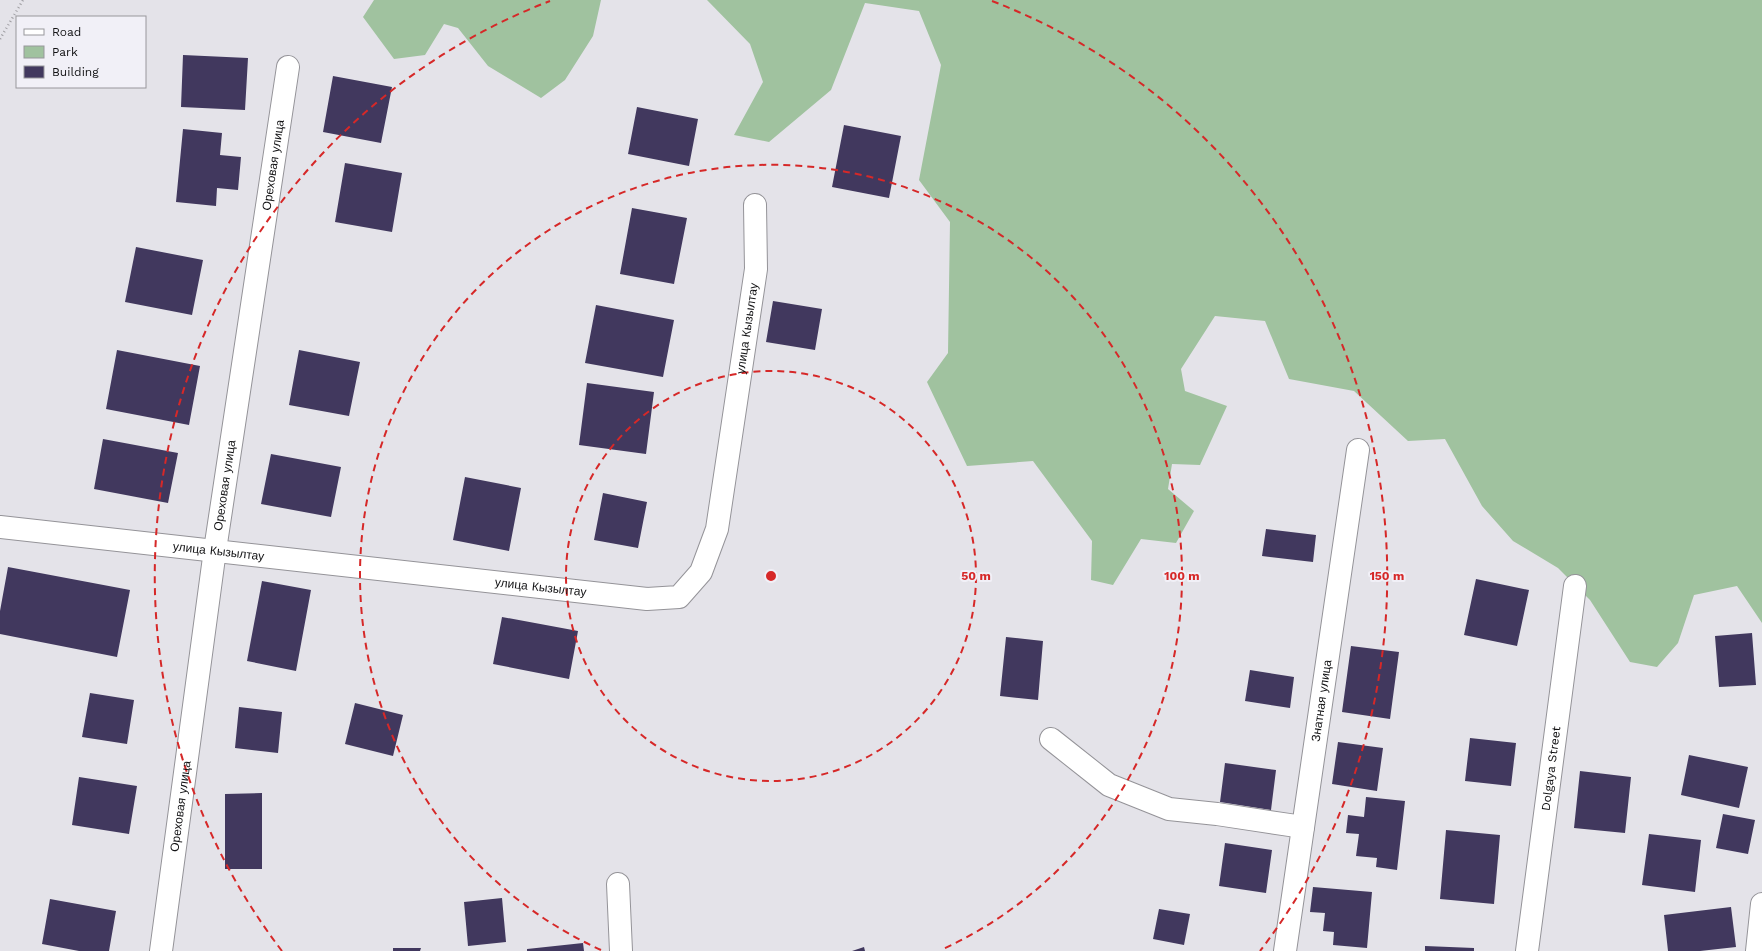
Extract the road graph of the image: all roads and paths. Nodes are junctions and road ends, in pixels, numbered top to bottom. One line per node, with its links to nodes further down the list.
1 (23, 0): 2 (path)
2 (0, 39)
3 (288, 68): 7 (street, Ореховая улица)
4 (755, 205): 7 (street, улица Кызылтау)
5 (1358, 450): 10 (street, Знатная улица)
6 (0, 527): 7 (street, улица Кызылтау)
7 (215, 550): 13 (street, Ореховая улица)
8 (1575, 586): 16 (street, Dolgaya Street)
9 (1051, 739): 10 (street)
10 (1303, 827): 15 (street, Знатная улица)
11 (618, 884): 14 (street)
12 (1762, 904): 17 (street)
13 (161, 951)
14 (621, 951)
15 (1285, 951)
16 (1527, 951)
17 (1757, 951)

